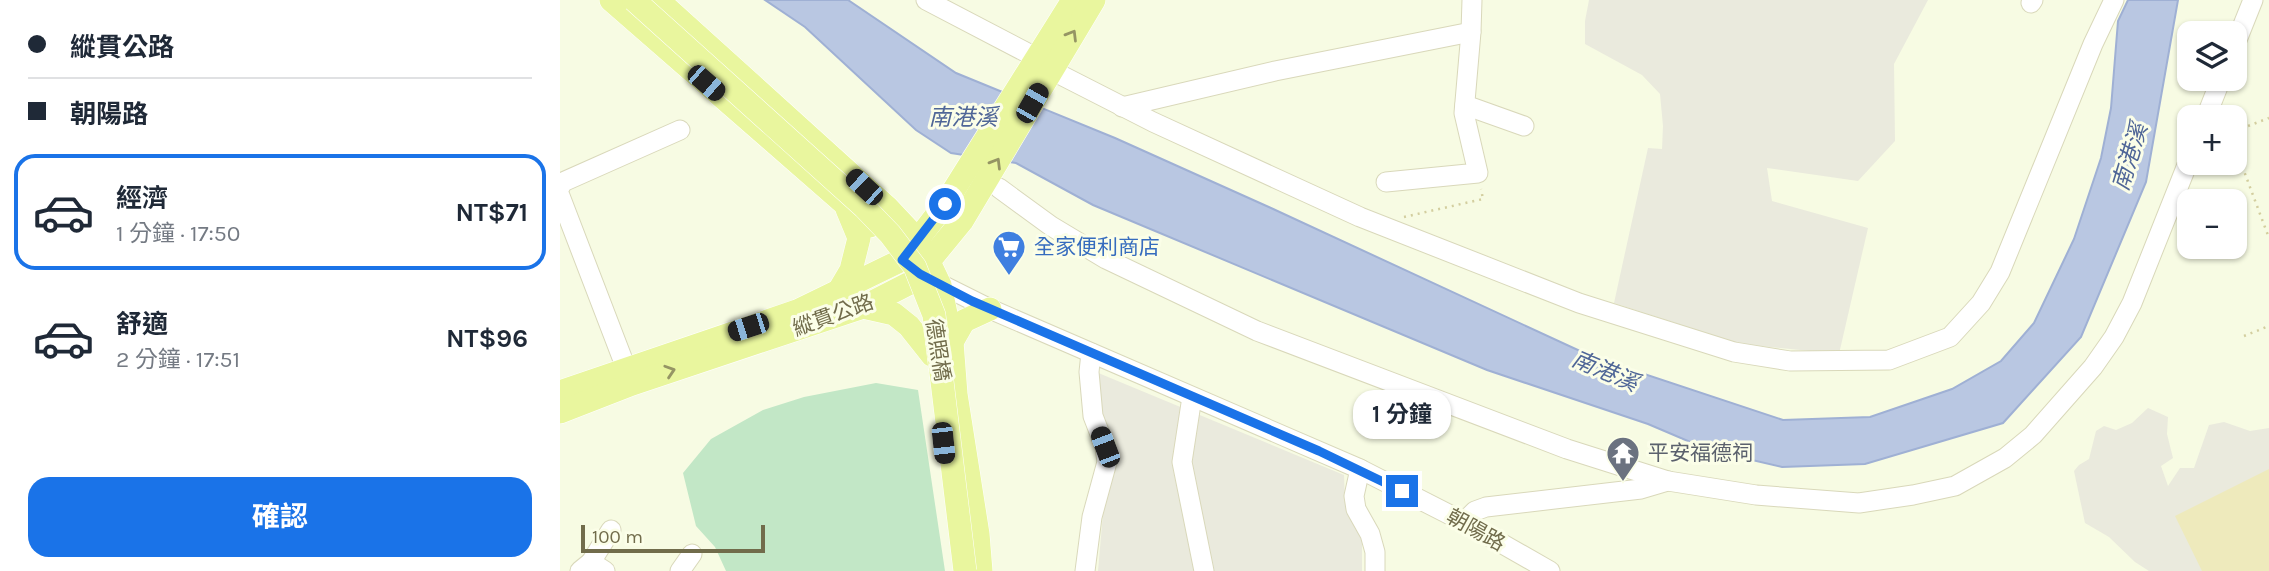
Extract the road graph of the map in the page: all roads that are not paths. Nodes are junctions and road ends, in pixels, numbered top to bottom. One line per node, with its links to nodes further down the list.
1 (611, 0): 24 (main road)
2 (634, 0): 48 (main road, 德照橋, bridge)
3 (644, 0): 49 (main road, 德照橋)
4 (658, 0): 25 (main road)
5 (926, 0): 13 (street)
6 (1073, 0): 13 (main road)
7 (1094, 0): 13 (main road, one-way to 7)
8 (1472, 0): 12 (street)
9 (2253, 0): 11 (street)
10 (2110, 2): 15 (street)
11 (2245, 21)
12 (1471, 32): 14 (street); 15 (street)
13 (1041, 70): 15 (street); 23 (main road, 縱貫公路); 29 (main road, 縱貫公路, one-way to 13)
14 (1465, 105): 16 (street); 19 (street)
15 (1122, 107)
16 (1524, 126)
17 (681, 130): 20 (street)
18 (2183, 175): 41 (street)
19 (1386, 182)
20 (560, 187)
21 (999, 188): 41 (street)
22 (560, 196): 26 (street)
23 (945, 204): 25 (main road); 27 (main road, 縱貫公路)
24 (846, 206): 28 (main road); 30 (main road)
25 (888, 208): 27 (main road)
26 (565, 223): 36 (street)
27 (919, 241): 28 (main road, 縱貫公路); 29 (main road)
28 (902, 260): 29 (main road); 30 (main road, 縱貫公路)
29 (925, 276): 31 (main road, 縱貫公路); 32 (street, 朝陽路); 33 (main road); 35 (main road)
30 (838, 292): 36 (main road, 縱貫公路)
31 (863, 307): 35 (main road); 36 (main road, 縱貫公路, one-way to 31)
32 (990, 309): 33 (main road); 34 (street, 朝陽路)
33 (952, 342): 50 (main road)
34 (1091, 353): 38 (street, 朝陽路); 51 (street)
35 (932, 355): 47 (main road)
36 (629, 376): 37 (main road, 縱貫公路); 39 (main road, 縱貫公路)
37 (560, 392)
38 (1192, 397): 40 (street, 朝陽路); 52 (street)
39 (560, 412)
40 (1360, 469): 42 (street, 朝陽路); 53 (street)
41 (1668, 481): 42 (street)
42 (1464, 522): 54 (street, 朝陽路)
43 (611, 530): 45 (street)
44 (692, 554): 46 (street)
45 (592, 568)
46 (680, 571)
47 (955, 571)
48 (965, 571)
49 (971, 571)
50 (981, 571)
51 (1085, 571)
52 (1204, 571)
53 (1374, 571)
54 (1550, 571)

